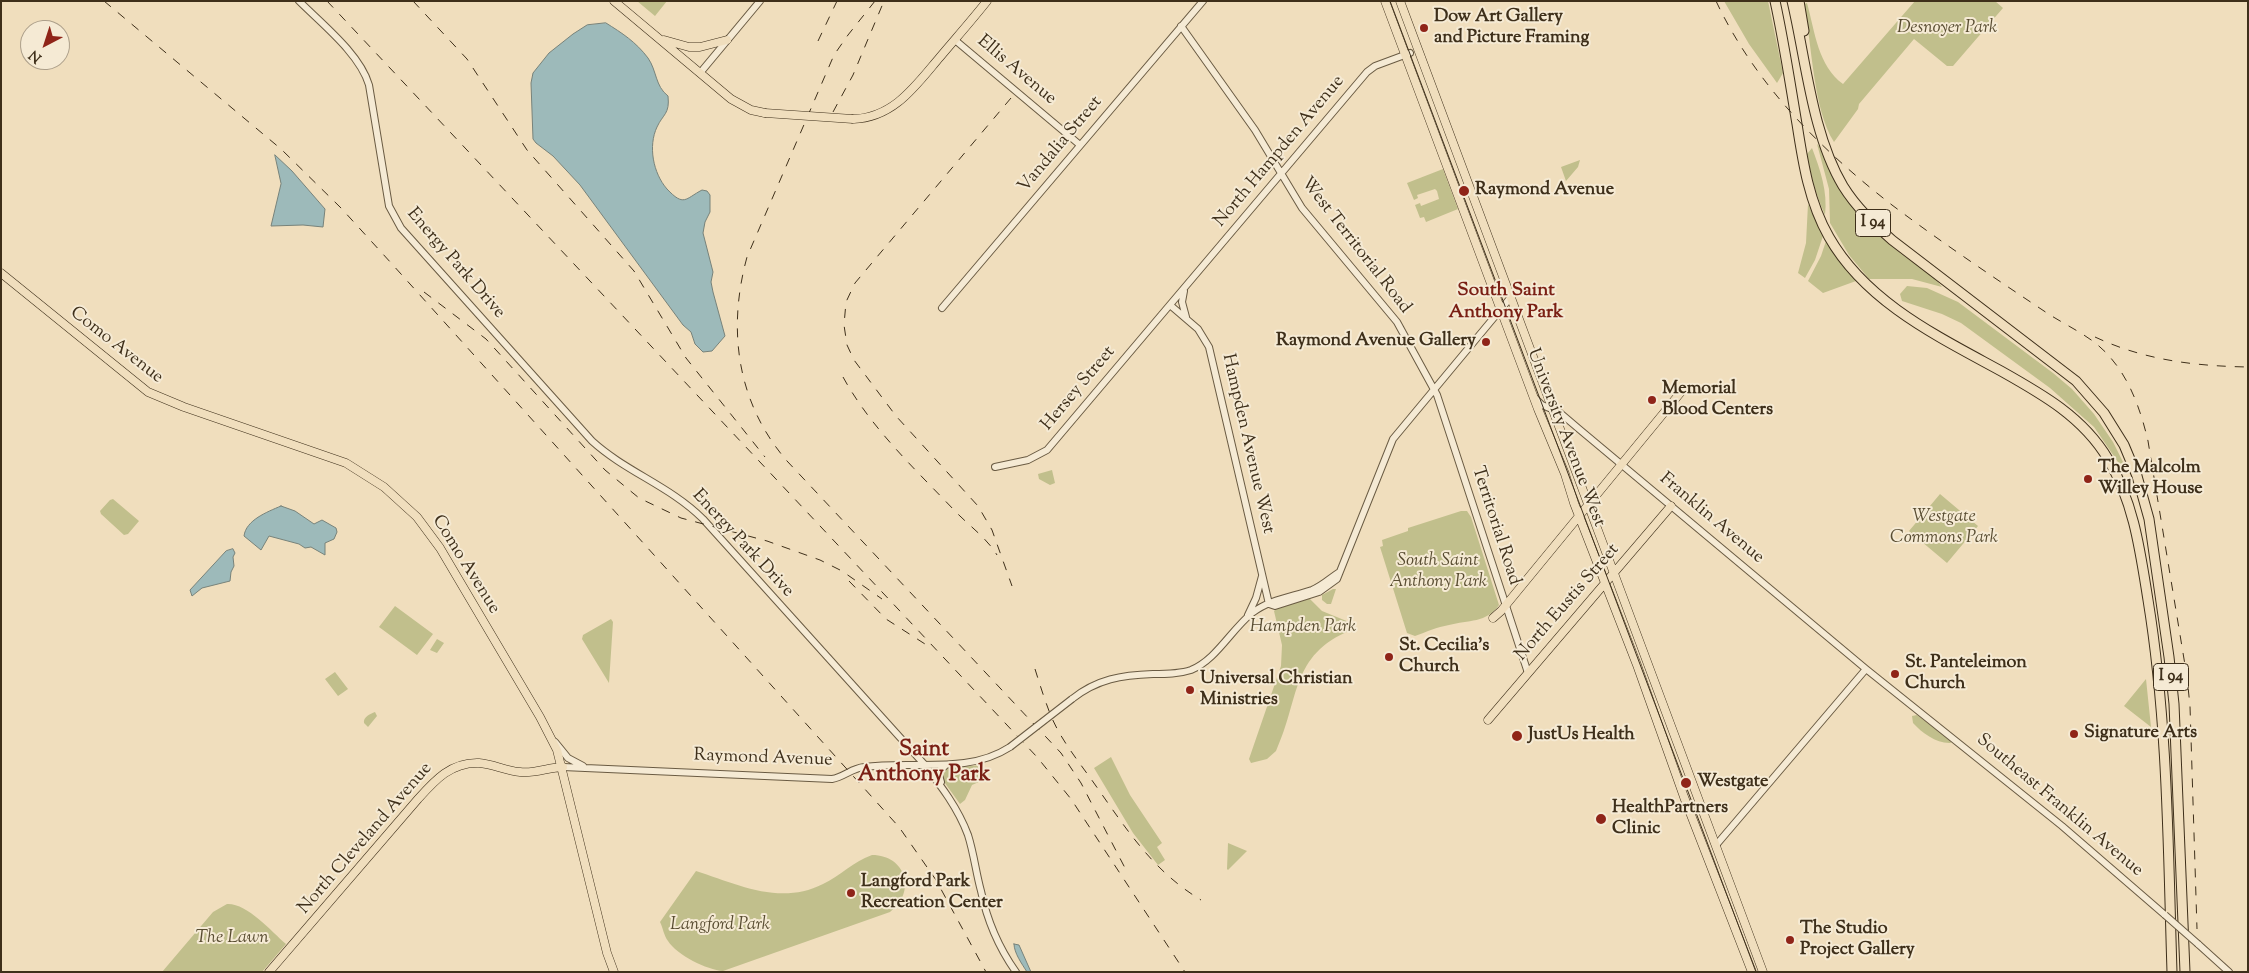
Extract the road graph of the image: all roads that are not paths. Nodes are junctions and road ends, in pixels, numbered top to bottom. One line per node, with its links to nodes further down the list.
1 (299, 1): 47 (street, Energy Park Drive)
2 (614, 1): 12 (main road)
3 (760, 1): 13 (street)
4 (987, 1): 14 (main road)
5 (1203, 1): 11 (street, Vandalia Street)
6 (1385, 1): 16 (main road, University Avenue West)
7 (1400, 1): 22 (main road, University Avenue West)
8 (1775, 1): 60 (highway, I 94)
9 (1792, 1): 15 (highway, I 94)
10 (1799, 1): 15 (highway)
11 (1181, 26): 18 (street, Vandalia Street); 19 (street, West Territorial Road)
12 (659, 39): 13 (main road); 17 (main road)
13 (727, 40): 17 (street)
14 (955, 40): 17 (main road, bridge); 18 (street, Ellis Avenue)
15 (1803, 51): 61 (highway, I 94)
16 (1408, 54): 19 (street, North Hampden Avenue); 25 (main road, University Avenue West)
17 (700, 73)
18 (1080, 145): 24 (street, Vandalia Street)
19 (1282, 174): 21 (street, North Hampden Avenue); 27 (street, West Territorial Road)
20 (1, 273): 46 (main road, Como Avenue)
21 (1186, 286): 23 (street, North Hampden Avenue); 26 (street)
22 (1511, 297): 25 (street, Raymond Avenue); 30 (main road, University Avenue West)
23 (1170, 305): 26 (street, Hampden Avenue West); 32 (street, Hersey Street)
24 (942, 308)
25 (1501, 309): 27 (street, Raymond Avenue); 29 (main road, University Avenue West)
26 (1188, 320): 37 (street, Hampden Avenue West)
27 (1434, 389): 39 (street, Raymond Avenue); 40 (street, Territorial Road)
28 (1680, 392): 31 (main road)
29 (1534, 398): 30 (street, Franklin Avenue); 35 (main road, University Avenue West)
30 (1552, 408): 31 (street, Franklin Avenue); 34 (main road, University Avenue West)
31 (1621, 464): 33 (street, Franklin Avenue); 34 (main road)
32 (995, 467)
33 (1668, 503): 36 (main road, North Eustis Street); 43 (street, Franklin Avenue)
34 (1589, 504): 35 (main road); 36 (main road, University Avenue West)
35 (1579, 517): 38 (main road, University Avenue West); 40 (main road)
36 (1614, 572): 38 (main road, North Eustis Street); 54 (main road, University Avenue West)
37 (1262, 574): 39 (street, Hampden Avenue West); 42 (street)
38 (1604, 583): 44 (main road, North Eustis Street); 58 (main road, University Avenue West)
39 (1269, 604): 42 (street, Raymond Avenue)
40 (1506, 604): 41 (main road); 44 (street, Territorial Road)
41 (1493, 618)
42 (1246, 619): 50 (street, Raymond Avenue, bridge)
43 (1866, 669): 54 (street); 62 (street, Southeast Franklin Avenue, bridge)
44 (1528, 673): 45 (main road, North Eustis Street)
45 (1488, 720)
46 (552, 738): 51 (main road, Como Avenue); 52 (street)
47 (908, 747): 48 (street, Energy Park Drive); 49 (street)
48 (924, 764): 49 (street, Raymond Avenue); 50 (street, Raymond Avenue); 53 (street, Energy Park Drive)
49 (901, 765): 52 (street, Raymond Avenue)
50 (946, 765): 53 (street)
51 (563, 767): 52 (street, Raymond Avenue); 55 (main road, North Cleveland Avenue); 56 (main road, Como Avenue)
52 (586, 768)
53 (940, 786): 57 (street, Energy Park Drive)
54 (1717, 844): 59 (main road, University Avenue West)
55 (269, 972)
56 (614, 972)
57 (1016, 972)
58 (1752, 972)
59 (1763, 972)
60 (2172, 972)
61 (2184, 972)
62 (2229, 972)

